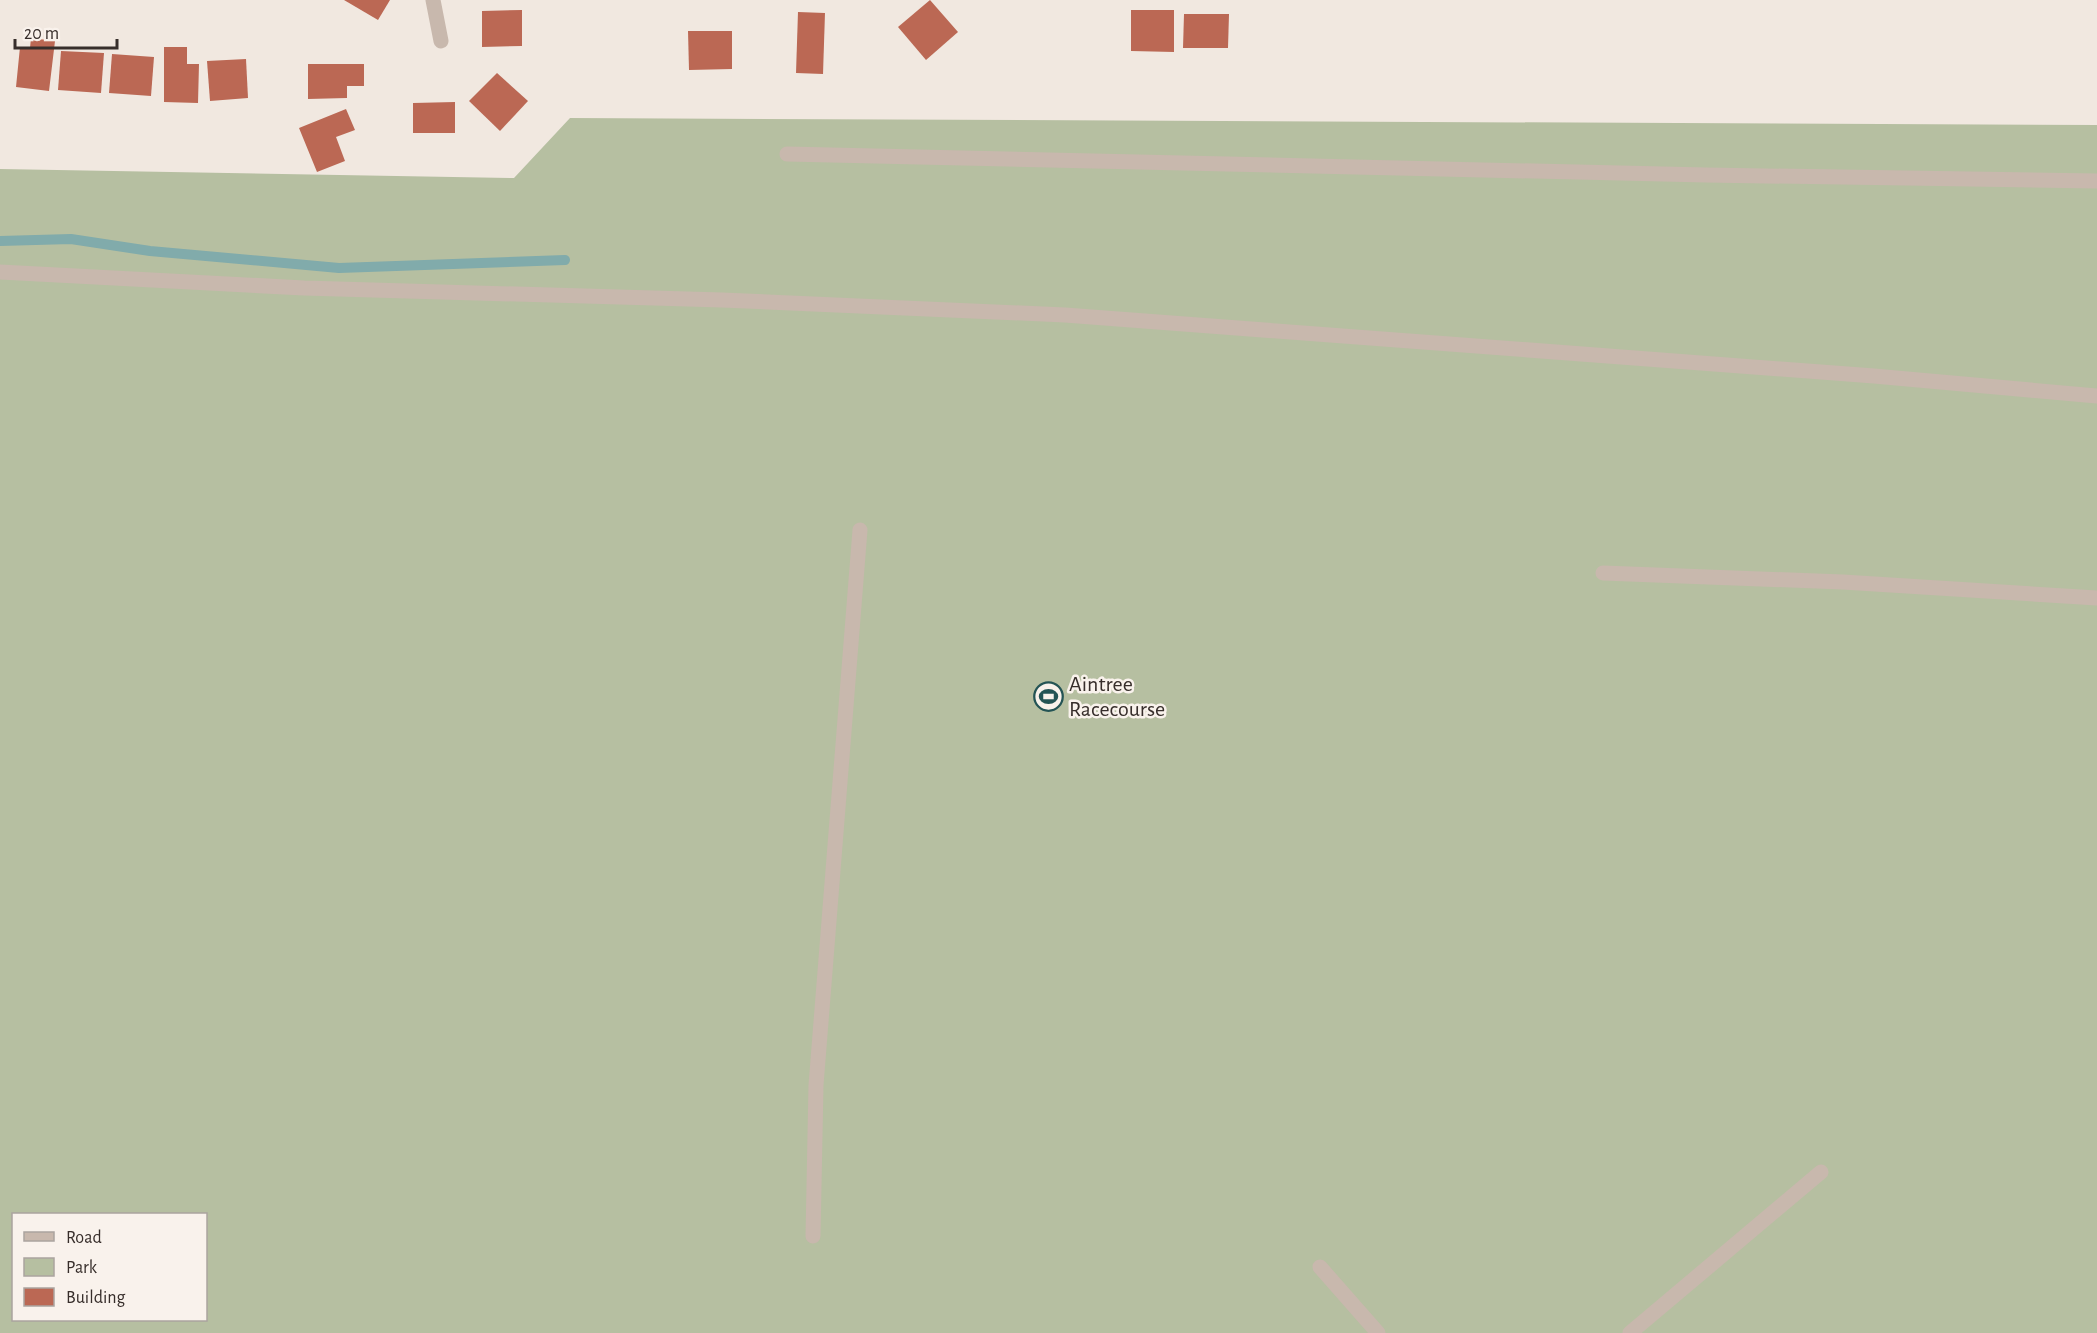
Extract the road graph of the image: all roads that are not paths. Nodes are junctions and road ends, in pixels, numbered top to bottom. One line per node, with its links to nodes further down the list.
1 (433, 0): 2 (street)
2 (441, 41)
3 (787, 154): 4 (street)
4 (2097, 181)
5 (0, 273): 6 (street)
6 (2097, 396)
7 (860, 530): 11 (street)
8 (1603, 573): 9 (street)
9 (2097, 598)
10 (1821, 1172): 14 (street)
11 (813, 1236)
12 (1320, 1267): 13 (street)
13 (1378, 1333)
14 (1630, 1333)

